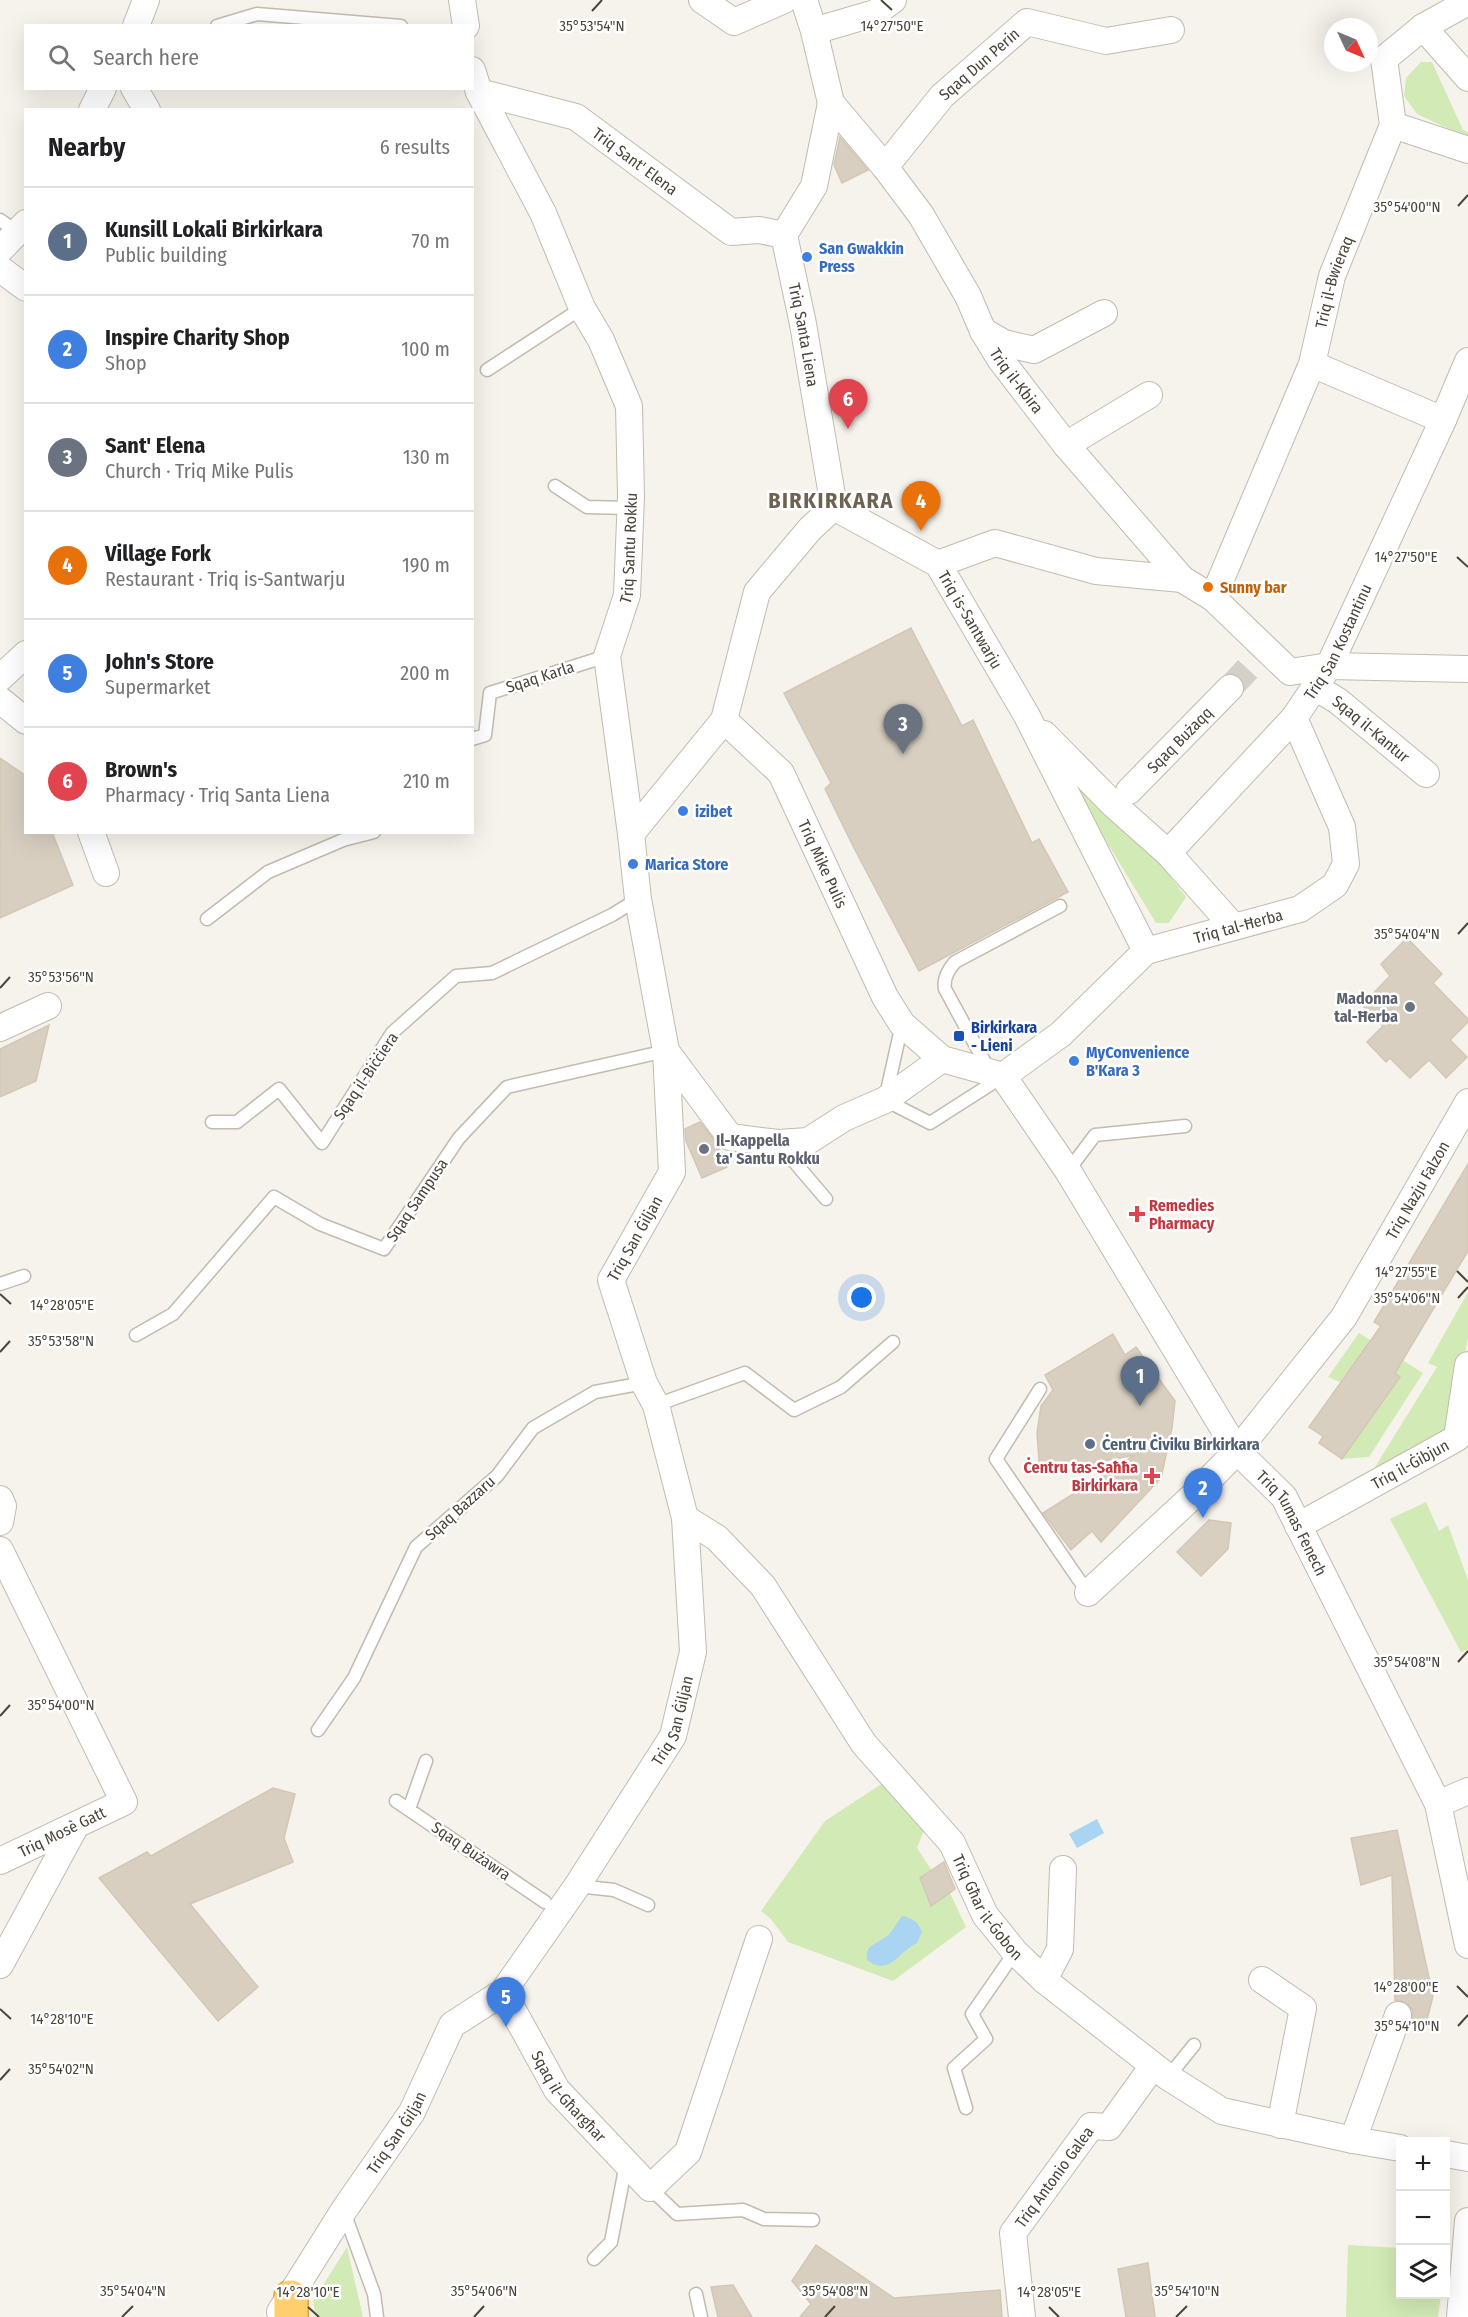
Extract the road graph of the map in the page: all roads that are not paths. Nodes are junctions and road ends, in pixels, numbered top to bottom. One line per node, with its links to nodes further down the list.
1 (146, 0): 8 (street)
2 (462, 0): 11 (street)
3 (702, 0): 4 (street)
4 (784, 0)
5 (804, 0): 14 (street, Triq il-Kbira)
6 (892, 0): 14 (street)
7 (1468, 2): 12 (street, Triq il-Bwieraq)
8 (137, 24)
9 (224, 24): 10 (lane)
10 (377, 24)
11 (466, 24)
12 (1423, 27): 15 (street); 22 (street, Triq il-Bwieraq)
13 (1171, 30): 24 (street, Sqaq Dun Perin)
14 (814, 31): 19 (street, Triq il-Kbira)
15 (1468, 78)
16 (476, 81): 26 (street, Triq Sant' Elena); 30 (street, Triq Santu Rokku)
17 (102, 90): 20 (street)
18 (135, 90): 21 (street)
19 (831, 103): 24 (street, Triq il-Kbira); 26 (street)
20 (93, 108)
21 (146, 108)
22 (1393, 125): 23 (street); 34 (street, Triq il-Bwieraq)
23 (1468, 150)
24 (885, 166): 32 (street, Triq il-Kbira)
25 (14, 225): 27 (street)
26 (784, 235): 40 (street, Triq Santa Liena)
27 (0, 250)
28 (0, 269): 29 (street)
29 (24, 287)
30 (582, 308): 35 (lane); 41 (street, Triq Santu Rokku)
31 (1104, 314): 32 (street)
32 (983, 331): 38 (street, Triq il-Kbira)
33 (1468, 361): 37 (street, Triq San Kostantinu)
34 (1312, 364): 37 (street); 44 (street, Triq il-Bwieraq)
35 (487, 370)
36 (1149, 394): 38 (street)
37 (1443, 420): 48 (street, Triq San Kostantinu)
38 (1066, 445): 43 (street, Triq il-Kbira)
39 (555, 486): 41 (lane)
40 (834, 507): 42 (street, Triq is-Santwarju); 55 (street)
41 (630, 508): 46 (street, Triq Santu Rokku)
42 (938, 564): 43 (street); 52 (street, Triq is-Santwarju)
43 (1182, 579): 44 (street, Triq il-Kbira)
44 (1213, 598): 48 (street, Triq il-Kbira)
45 (24, 656): 49 (street)
46 (607, 656): 56 (lane, Sqaq Karla); 61 (street, Triq Santu Rokku)
47 (1468, 669): 48 (street)
48 (1322, 676): 53 (street, Triq San Kostantinu); 57 (street, Sqaq il-Kantur)
49 (0, 678)
50 (1230, 688): 58 (street, Sqaq Bużaqq)
51 (0, 700): 54 (street)
52 (1027, 717): 62 (street, Triq is-Santwarju); 68 (street, Triq is-Santwarju)
53 (1294, 718): 62 (street, Triq San Kostantinu); 67 (street, Triq tal-Ħerba)
54 (24, 719)
55 (724, 720): 61 (street); 70 (street, Triq Mike Pulis)
56 (474, 738)
57 (1426, 774)
58 (1129, 791)
59 (92, 834): 63 (street)
60 (366, 834): 66 (lane)
61 (631, 834): 64 (street, Triq Santu Rokku)
62 (1168, 853): 67 (street, Triq is-Santwarju)
63 (106, 873)
64 (638, 899): 72 (street, Triq Santu Rokku); 77 (lane, Sqaq il-Biċċiera)
65 (1060, 906): 74 (lane)
66 (207, 918)
67 (1233, 926): 68 (street, Triq tal-Ħerba)
68 (1146, 951): 74 (street, Triq tal-Ħerba)
69 (48, 1006): 71 (street)
70 (902, 1024): 73 (street, Triq Mike Pulis); 75 (lane)
71 (0, 1029)
72 (666, 1051): 79 (street); 84 (lane, Sqaq Sampusa); 88 (street, Triq San Ġiljan)
73 (942, 1059): 74 (street, Triq Mike Pulis); 75 (street)
74 (996, 1074): 75 (lane); 80 (street, Triq Tumas Fenech)
75 (885, 1100): 79 (street)
76 (1468, 1101): 89 (street, Triq Nazju Falzon)
77 (213, 1122)
78 (1185, 1126): 80 (lane)
79 (778, 1143): 81 (lane)
80 (1068, 1171): 89 (street, Triq Tumas Fenech)
81 (826, 1199)
82 (24, 1276): 83 (lane)
83 (0, 1284)
84 (136, 1335)
85 (893, 1342): 88 (lane, Sqaq Bazzaru)
86 (1468, 1365): 93 (street, Triq il-Ġibjun)
87 (1040, 1389): 95 (lane)
88 (650, 1394): 91 (street, Triq San Ġiljan); 96 (lane, Sqaq Bazzaru)
89 (1237, 1451): 93 (street, Triq Tumas Fenech); 95 (street, Triq Nazju Falzon)
90 (0, 1499): 92 (street)
91 (685, 1518): 105 (street, Triq San Ġiljan); 110 (street, Triq Għar il-Ġobon)
92 (0, 1522)
93 (1298, 1526): 100 (street, Triq Tumas Fenech)
94 (0, 1550): 102 (street, Triq Mosè Gatt)
95 (1088, 1593)
96 (318, 1730)
97 (426, 1761): 101 (lane)
98 (1468, 1791): 100 (street)
99 (396, 1801): 101 (lane, Sqaq Bużawra)
100 (1438, 1804): 109 (street, Triq Tumas Fenech)
101 (409, 1809): 106 (lane, Sqaq Bużawra)
102 (75, 1827): 103 (street, Triq Mosè Gatt); 111 (street)
103 (0, 1861)
104 (1063, 1869): 112 (street)
105 (577, 1886): 107 (lane); 114 (street, Triq San Ġiljan)
106 (545, 1902)
107 (648, 1905)
108 (759, 1939): 125 (street)
109 (1468, 1945)
110 (1015, 1952): 112 (street, Triq Għar il-Ġobon); 118 (lane)
111 (0, 1965)
112 (1044, 1980): 117 (street, Triq Għar il-Ġobon)
113 (1262, 1980): 119 (street)
114 (502, 1992): 124 (street, Sqaq il-Għargħar); 126 (street, Triq San Ġiljan)
115 (1398, 2015): 120 (street)
116 (1194, 2045): 117 (lane)
117 (1161, 2072): 119 (street, Triq Għar il-Ġobon); 134 (street, Triq Antonio Galea)
118 (966, 2108)
119 (1280, 2125): 120 (street, Triq Għar il-Ġobon)
120 (1353, 2140): 121 (street, Triq Għar il-Ġobon)
121 (1396, 2147)
122 (1450, 2155): 123 (street)
123 (1468, 2158)
124 (627, 2163): 125 (street, Sqaq il-Għargħar); 129 (lane)
125 (650, 2188): 127 (lane, Sqaq il-Għargħar)
126 (344, 2210): 131 (street, Triq San Ġiljan); 132 (lane)
127 (813, 2220)
128 (1468, 2222): 135 (street)
129 (594, 2259)
130 (696, 2294): 133 (lane)
131 (286, 2310)
132 (376, 2317)
133 (701, 2317)
134 (1022, 2317)
135 (1460, 2317)

